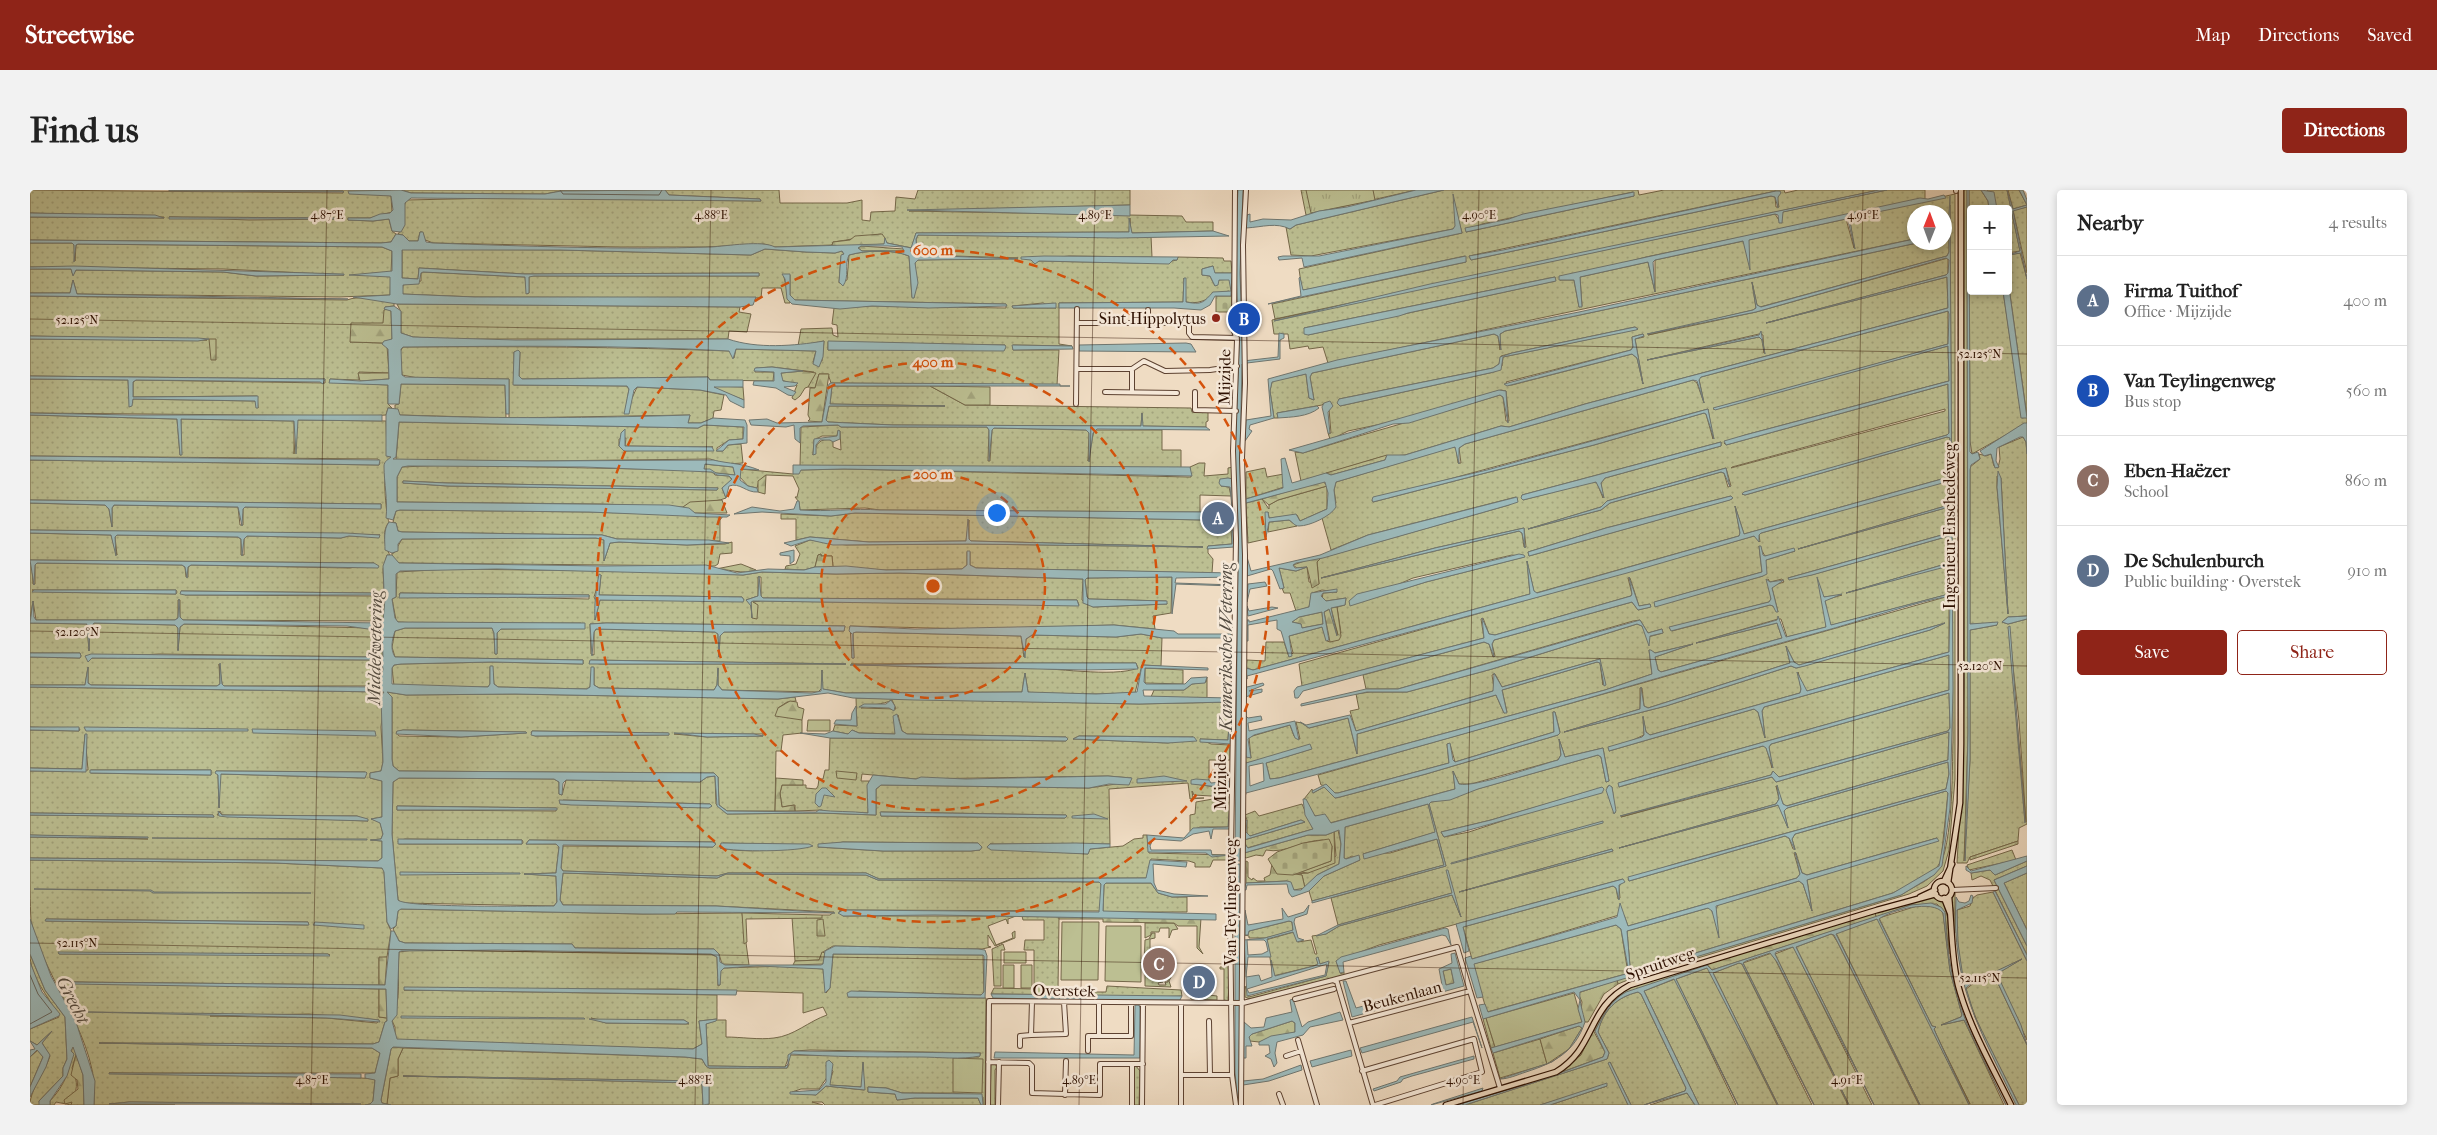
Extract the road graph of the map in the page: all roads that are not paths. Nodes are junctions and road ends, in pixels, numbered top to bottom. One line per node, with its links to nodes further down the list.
1 (1235, 190): 6 (street, Mijzijde)
2 (1246, 190): 7 (street, Van Teylingenweg)
3 (1958, 190): 20 (main road, Ingenieur Enschedéweg)
4 (1078, 309): 8 (street)
5 (1148, 310): 9 (street)
6 (1235, 322): 7 (street); 10 (street, Mijzijde)
7 (1243, 322): 37 (street, Van Teylingenweg)
8 (1077, 323): 9 (street); 12 (street)
9 (1148, 324): 10 (street)
10 (1237, 338): 11 (street, Mijzijde)
11 (1237, 366): 13 (street); 19 (street, Mijzijde)
12 (1077, 369): 13 (street); 18 (street)
13 (1132, 370): 15 (street)
14 (1105, 392): 15 (street)
15 (1132, 392): 17 (street)
16 (1195, 392): 19 (street)
17 (1177, 393)
18 (1076, 404)
19 (1236, 411): 38 (street, Mijzijde)
20 (1946, 882): 22 (main road); 23 (main road)
21 (1996, 888): 22 (street)
22 (1952, 890): 24 (main road)
23 (1936, 892): 24 (main road); 59 (main road, Spruitweg)
24 (1946, 898): 73 (main road)
25 (1333, 980): 26 (street); 28 (street); 40 (street, Beukenlaan)
26 (1308, 986): 29 (street); 37 (street)
27 (1334, 989): 29 (street)
28 (1470, 991): 40 (street, Beukenlaan); 47 (street)
29 (1310, 995): 30 (street)
30 (1295, 999)
31 (1032, 1002): 32 (street, Overstek); 41 (street); 51 (street, Overstek)
32 (1064, 1002): 33 (street, Overstek); 41 (street)
33 (1099, 1002): 34 (street, Overstek); 42 (street)
34 (1131, 1003): 35 (street, Overstek); 42 (street)
35 (1143, 1003): 36 (street, Overstek); 54 (street)
36 (1181, 1003): 38 (street, Overstek); 56 (street)
37 (1242, 1003): 38 (street, Overstek); 68 (street, Van Teylingenweg)
38 (1233, 1004): 58 (street, Mijzijde)
39 (1209, 1021): 57 (street)
40 (1348, 1023): 55 (street)
41 (1031, 1035): 44 (street)
42 (1099, 1036): 45 (street)
43 (1298, 1040): 46 (street)
44 (1020, 1046)
45 (1088, 1051)
46 (1301, 1051): 49 (street); 70 (street)
47 (1488, 1051): 48 (street); 59 (street)
48 (1478, 1054): 55 (street); 71 (street)
49 (1286, 1056)
50 (1066, 1061): 61 (street)
51 (988, 1062): 52 (street); 62 (street, Overstek)
52 (999, 1062): 61 (street); 63 (street)
53 (1132, 1064): 54 (street); 61 (street); 64 (street)
54 (1143, 1064): 65 (street)
55 (1362, 1071): 71 (street)
56 (1181, 1075): 57 (street); 66 (street)
57 (1210, 1075): 58 (street)
58 (1232, 1075): 67 (street, Mijzijde)
59 (1500, 1088): 72 (main road, Spruitweg)
60 (1280, 1094): 69 (street)
61 (1065, 1095)
62 (988, 1105)
63 (998, 1105)
64 (1132, 1105)
65 (1142, 1105)
66 (1181, 1105)
67 (1236, 1105)
68 (1241, 1105)
69 (1283, 1105)
70 (1317, 1105)
71 (1374, 1105)
72 (1446, 1105)
73 (2011, 1105)

